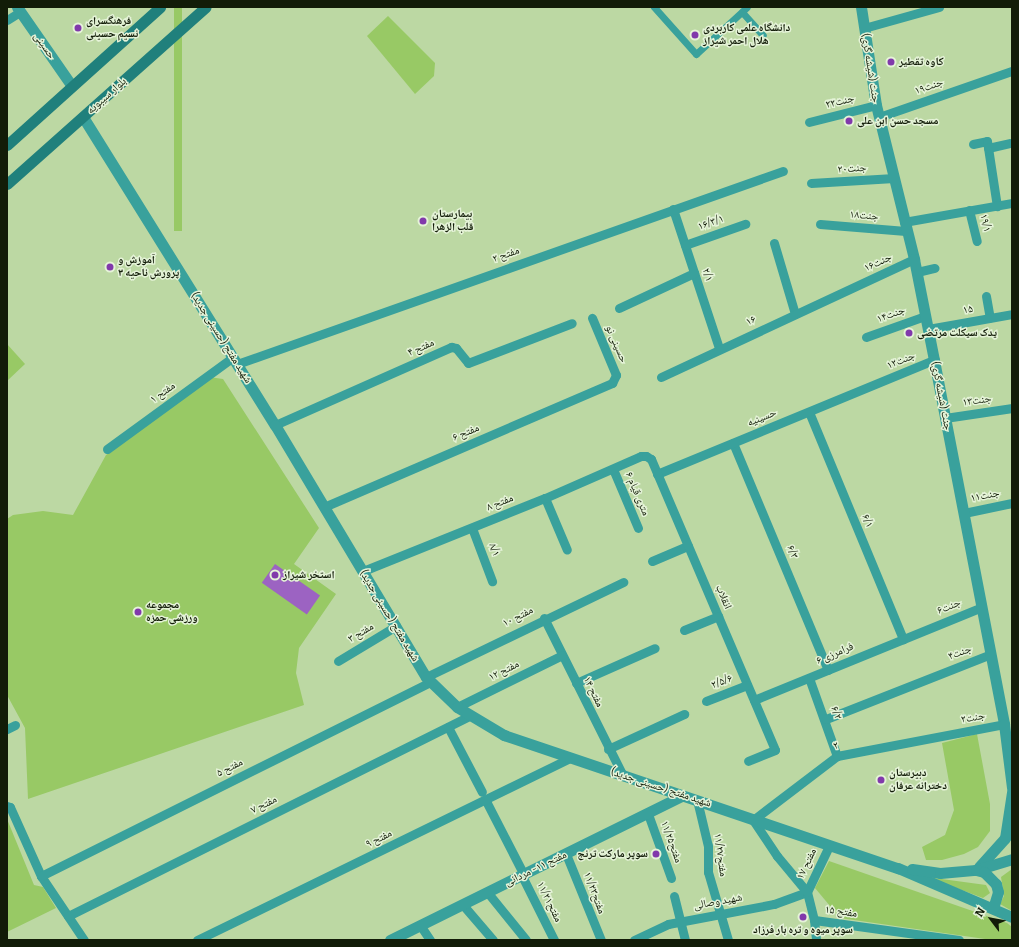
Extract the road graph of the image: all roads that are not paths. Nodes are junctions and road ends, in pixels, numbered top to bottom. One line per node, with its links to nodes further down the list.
1 (160, 7): 12 (main road)
2 (206, 7): 14 (main road, بلوار سیبویه)
3 (654, 7): 6 (street)
4 (861, 7): 9 (street, جنت (شیشه گری))
5 (938, 7): 9 (street)
6 (744, 9): 10 (street)
7 (19, 10): 8 (street); 12 (street, حسینی)
8 (7, 20)
9 (864, 28): 13 (street, جنت (شیشه گری))
10 (763, 35)
11 (1012, 71): 15 (street, جنت۱۹)
12 (72, 86): 19 (main road)
13 (876, 105): 15 (street, جنت (شیشه گری)); 16 (street, جنت۲۲)
14 (83, 117): 23 (main road, بلوار سیبویه); 51 (street, شهید مفتح (حسینی جدید))
15 (879, 117): 22 (street, جنت (شیشه گری))
16 (809, 122)
17 (973, 144): 20 (street)
18 (1009, 144): 20 (street)
19 (7, 145)
20 (988, 148): 26 (street)
21 (783, 171): 27 (street, مفتح ۲)
22 (894, 178): 24 (street, جنت۲۰); 31 (street, جنت (شیشه گری))
23 (7, 184)
24 (812, 184)
25 (1012, 203): 26 (street)
26 (997, 206): 28 (street)
27 (673, 209): 34 (street, ۲/۱); 51 (street, مفتح ۲)
28 (969, 210): 31 (street); 32 (street, ۱۹/۱)
29 (746, 224): 34 (street, ۱۶/۳/۱)
30 (820, 224): 31 (street, جنت۱۸)
31 (905, 226): 35 (street, جنت (شیشه گری))
32 (977, 241)
33 (774, 243): 42 (street)
34 (685, 245): 38 (street, ۲/۱)
35 (914, 259): 37 (street, جنت (شیشه گری)); 39 (street, جنت۱۶)
36 (935, 268): 37 (street)
37 (916, 272): 44 (street, جنت (شیشه گری))
38 (694, 273): 41 (street); 50 (street, ۲/۱)
39 (851, 288): 42 (street, ۱۶)
40 (986, 296): 46 (street)
41 (619, 308)
42 (795, 314): 50 (street, ۱۶)
43 (1012, 314): 46 (street, ۱۵)
44 (925, 316): 48 (street, جنت (شیشه گری)); 49 (street, جنت۱۴)
45 (592, 318): 54 (street, حسینی نو)
46 (990, 318): 48 (street, ۱۵)
47 (572, 323): 59 (street, مفتح ۴)
48 (928, 329): 52 (street, جنت (شیشه گری))
49 (866, 338)
50 (719, 348): 53 (street, ۱۶)
51 (235, 360): 59 (street, شهید مفتح (حسینی جدید)); 61 (street, مفتح ۱)
52 (934, 360): 55 (street, جنت۱۲); 58 (street, جنت (شیشه گری))
53 (661, 377)
54 (615, 380): 67 (street, مفتح ۶)
55 (876, 384): 57 (street, حسینیه)
56 (1012, 408): 58 (street, جنت۱۳)
57 (809, 412): 60 (street, حسینیه); 83 (street, ۶/۱)
58 (945, 418): 68 (street, جنت (شیشه گری))
59 (275, 425): 67 (street, شهید مفتح (حسینی جدید))
60 (733, 443): 64 (street, حسینیه); 88 (street, ۶/۳)
61 (107, 449)
62 (646, 456): 63 (street, مفتح ۸); 64 (street, انقلاب)
63 (613, 469): 65 (street, مفتح ۸); 70 (street, ۶ متری قیام)
64 (657, 474): 71 (street, انقلاب)
65 (545, 498): 69 (street, مفتح ۸); 72 (street)
66 (1012, 503): 68 (street, جنت۱۱)
67 (324, 507): 74 (street, شهید مفتح (حسینی جدید))
68 (964, 513): 77 (street, جنت (شیشه گری))
69 (472, 528): 74 (street, مفتح ۸); 75 (street, ۸/۱)
70 (638, 528)
71 (688, 546): 73 (street); 78 (street, انقلاب)
72 (567, 550)
73 (652, 561)
74 (363, 571): 80 (street, شهید مفتح (حسینی جدید))
75 (492, 581)
76 (623, 582): 79 (street, مفتح ۱۰)
77 (982, 607): 81 (street, جنت۶); 85 (street, جنت (شیشه گری))
78 (718, 616): 82 (street); 92 (street, انقلاب)
79 (544, 618): 86 (street, مفتح ۱۴); 90 (street, مفتح ۱۰)
80 (396, 626): 87 (street, مفتح ۳); 90 (street, شهید مفتح (حسینی جدید))
81 (926, 629): 83 (street, فرامرزی ۶)
82 (684, 630)
83 (903, 639): 88 (street, فرامرزی ۶)
84 (655, 648): 91 (street)
85 (991, 654): 98 (street, جنت۴); 99 (street, جنت (شیشه گری))
86 (562, 655): 91 (street, مفتح ۱۴); 95 (street, مفتح ۱۲)
87 (338, 661)
88 (828, 670): 89 (street, فرامرزی ۶)
89 (809, 678): 93 (street, فرامرزی ۶); 98 (street, ۶/۲)
90 (428, 679): 95 (street, شهید مفتح (حسینی جدید)); 121 (street, مفتح ۵)
91 (576, 683): 102 (street, مفتح ۱۴)
92 (747, 685): 93 (street, انقلاب); 94 (street, ۲/۵/۶)
93 (754, 700): 105 (street, انقلاب)
94 (706, 701)
95 (457, 708): 97 (street, شهید مفتح (حسینی جدید))
96 (684, 714): 102 (street)
97 (470, 716): 100 (street, مفتح ۷); 104 (street, شهید مفتح (حسینی جدید))
98 (826, 719): 103 (street, ۶/۲)
99 (1004, 724): 101 (street, جنت۲); 107 (street, جنت (شیشه گری))
100 (448, 727): 110 (street, مفتح۱۱/۲۱); 129 (street, مفتح ۷)
101 (945, 734): 103 (street, ۲)
102 (608, 749): 106 (street, مفتح ۱۴)
103 (838, 756): 114 (street, ۲)
104 (570, 758): 106 (street, شهید مفتح (حسینی جدید)); 110 (street, مفتح ۹)
105 (748, 761)
106 (623, 776): 109 (street, شهید مفتح (حسینی جدید))
107 (1012, 787)
108 (1012, 792): 119 (street)
109 (682, 796): 111 (street, شهید مفتح (حسینی جدید)); 113 (street, مفتح ۱۱- مردانی)
110 (484, 797): 120 (street, مفتح۱۱/۲۱); 137 (street, مفتح ۹)
111 (697, 800): 114 (street, شهید مفتح (حسینی جدید)); 128 (street, مفتح۱۱/۲۷)
112 (9, 806): 121 (street)
113 (648, 814): 116 (street, مفتح ۱۱- مردانی); 122 (street, مفتح۱۱/۲۵)
114 (753, 820): 115 (street, شهید مفتح (حسینی جدید)); 123 (street, مفتح ۱۵)
115 (829, 846): 118 (street, شهید مفتح (حسینی جدید)); 123 (street, مفتح ۱۷)
116 (566, 854): 120 (street, مفتح ۱۱- مردانی); 142 (street, مفتح۱۱/۲۳)
117 (1012, 859): 119 (street)
118 (898, 868): 119 (street); 127 (street)
119 (976, 870): 127 (street)
120 (523, 875): 124 (street, مفتح ۱۱- مردانی); 141 (street, مفتح۱۱/۲۱)
121 (41, 876): 129 (street)
122 (671, 878)
123 (807, 892): 128 (street, شهید وصالی); 131 (street, مفتح ۱۵)
124 (488, 893): 126 (street, مفتح ۱۱- مردانی); 140 (street)
125 (674, 896): 132 (street)
126 (463, 905): 133 (street, مفتح ۱۱- مردانی); 139 (street)
127 (993, 908): 130 (street)
128 (721, 913): 132 (street, شهید وصالی); 145 (street, مفتح۱۱/۲۷)
129 (68, 916): 136 (street)
130 (1012, 917)
131 (814, 920): 134 (street, مفتح ۱۵); 146 (street)
132 (681, 921): 143 (street, شهید وصالی); 144 (street)
133 (420, 926): 135 (street, مفتح ۱۱- مردانی); 138 (street)
134 (936, 938): 147 (street)
135 (395, 939)
136 (84, 940)
137 (196, 940)
138 (430, 940)
139 (493, 940)
140 (526, 940)
141 (554, 940)
142 (601, 940)
143 (634, 940)
144 (685, 940)
145 (728, 940)
146 (816, 940)
147 (959, 940)

